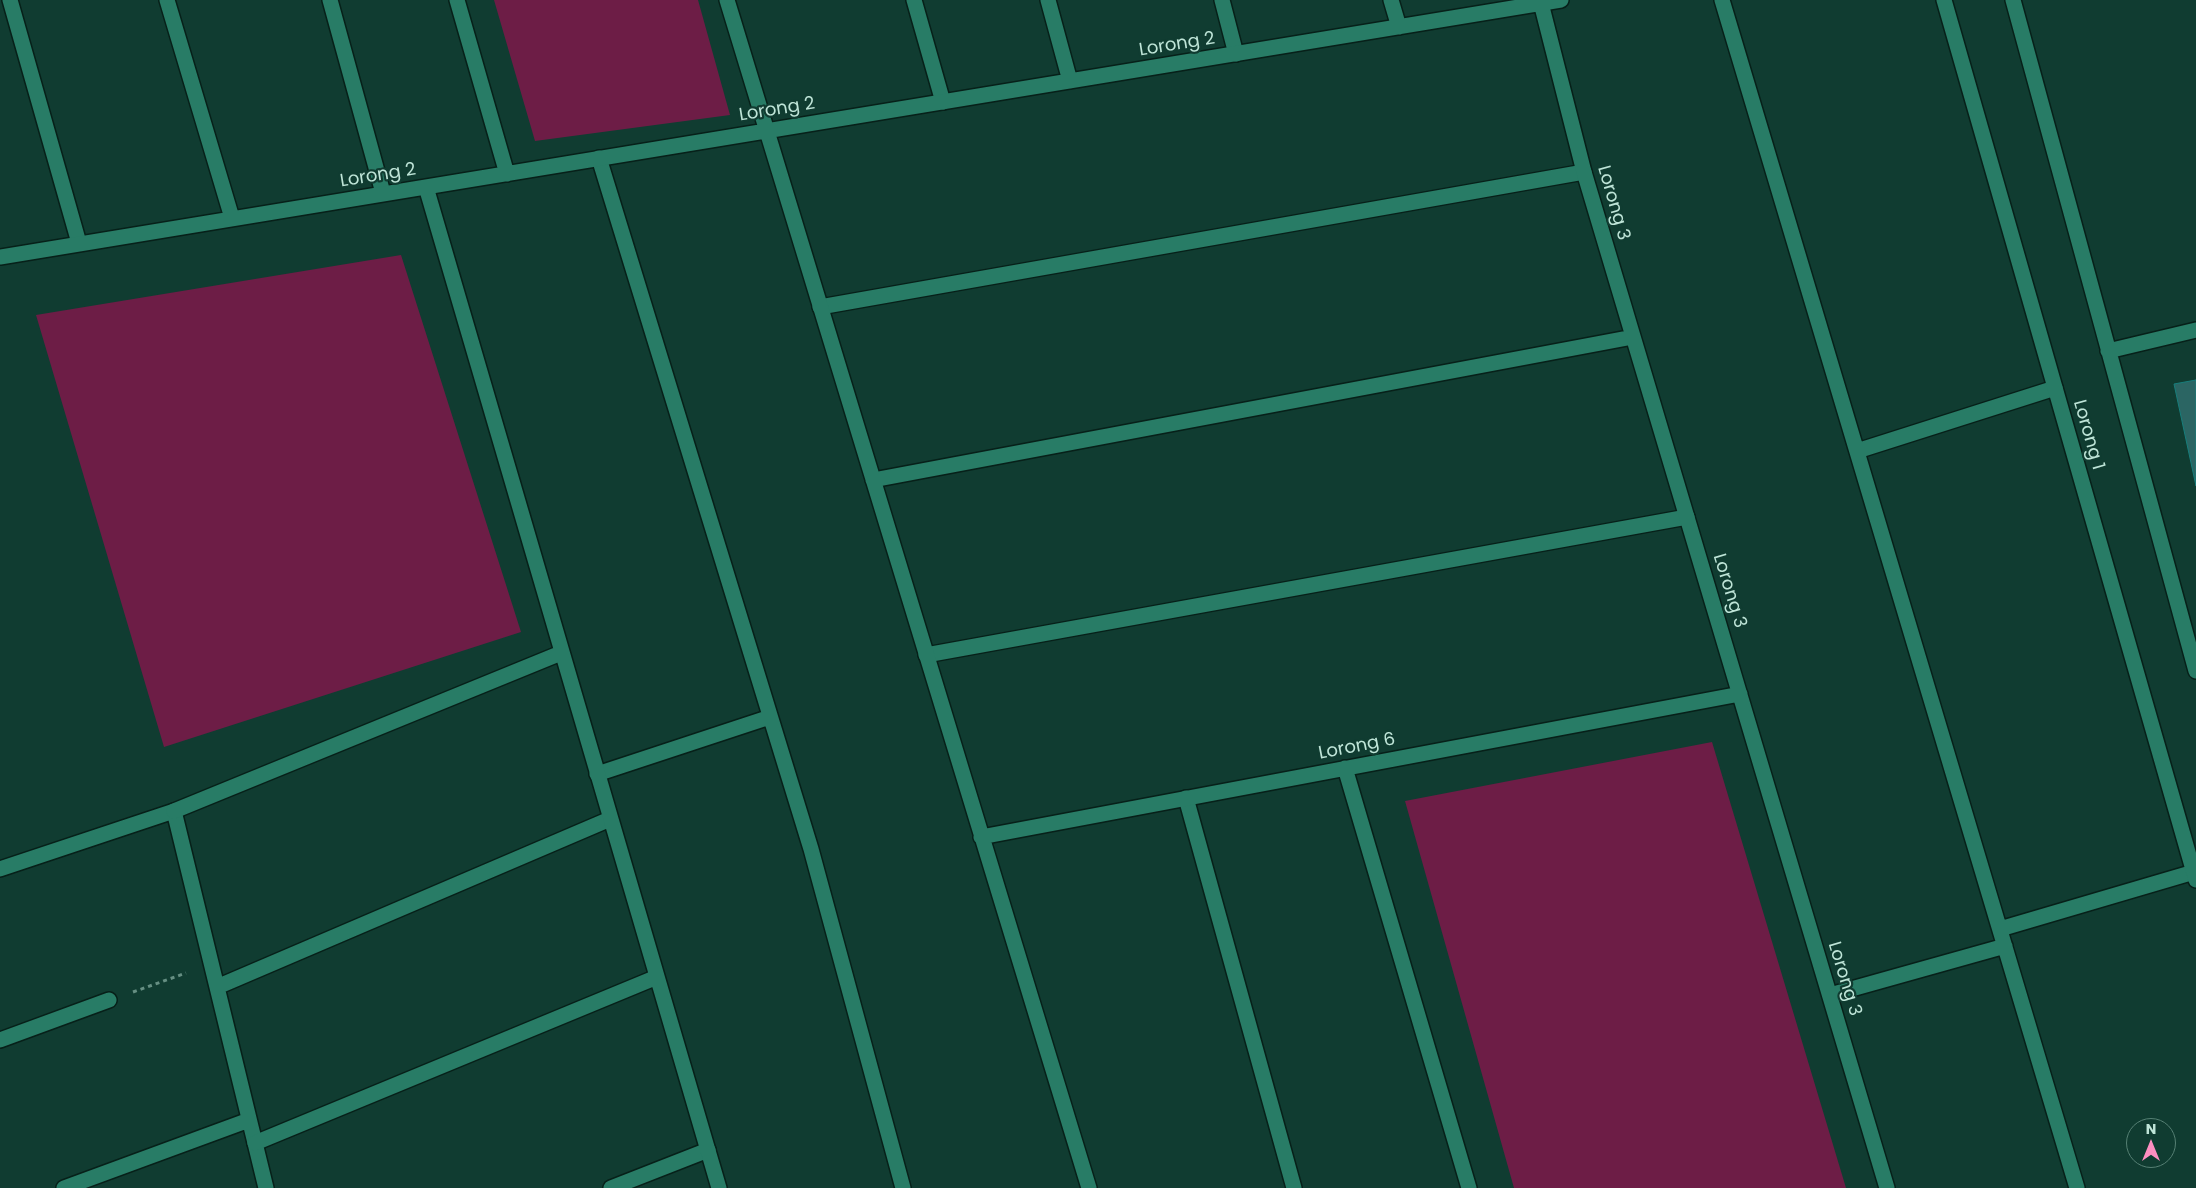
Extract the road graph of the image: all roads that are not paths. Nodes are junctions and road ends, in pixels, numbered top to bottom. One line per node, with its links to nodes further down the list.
1 (10, 0): 26 (street)
2 (167, 0): 25 (street)
3 (330, 0): 24 (street)
4 (457, 0): 22 (street)
5 (727, 0): 19 (street)
6 (914, 0): 18 (street)
7 (1048, 0): 17 (street)
8 (1222, 0): 16 (street)
9 (1391, 0): 15 (street)
10 (1561, 0): 14 (street, Lorong 2)
11 (1722, 0): 33 (street)
12 (1944, 0): 32 (street, Lorong 1)
13 (2013, 0): 31 (street)
14 (1540, 2): 15 (street, Lorong 2); 21 (street, Lorong 3)
15 (1399, 27): 16 (street, Lorong 2)
16 (1236, 54): 17 (street, Lorong 2)
17 (1070, 81): 18 (street, Lorong 2)
18 (943, 102): 19 (street, Lorong 2)
19 (767, 131): 20 (street, Lorong 2); 28 (street)
20 (599, 158): 22 (street, Lorong 2); 40 (street)
21 (1584, 172): 28 (street); 30 (street, Lorong 3)
22 (507, 174): 23 (street, Lorong 2)
23 (426, 187): 24 (street, Lorong 2); 36 (street)
24 (383, 194): 25 (street, Lorong 2)
25 (232, 218): 26 (street, Lorong 2)
26 (79, 243): 27 (street, Lorong 2)
27 (0, 257)
28 (820, 306): 34 (street)
29 (2196, 330): 31 (street)
30 (1633, 337): 34 (street); 35 (street, Lorong 3)
31 (2108, 351): 38 (street)
32 (2055, 388): 33 (street); 48 (street, Lorong 1)
33 (1857, 451): 49 (street)
34 (873, 480): 37 (street)
35 (1687, 517): 37 (street); 39 (street, Lorong 3)
36 (561, 653): 42 (street); 44 (street)
37 (926, 655): 46 (street)
38 (2196, 671)
39 (1740, 694): 41 (street, Lorong 6); 53 (street, Lorong 3)
40 (770, 717): 42 (street); 64 (street)
41 (1345, 768): 43 (street, Lorong 6); 66 (street)
42 (597, 774): 45 (street)
43 (1186, 798): 46 (street, Lorong 6); 65 (street)
44 (174, 810): 47 (street); 52 (street)
45 (610, 820): 51 (street); 52 (street)
46 (981, 837): 59 (street)
47 (0, 869)
48 (2195, 876): 49 (street)
49 (2000, 929): 50 (street)
50 (2005, 946): 53 (street); 68 (street)
51 (657, 977): 57 (street); 58 (street)
52 (217, 987): 56 (street)
53 (1830, 995): 67 (street, Lorong 3)
54 (109, 1000): 55 (street)
55 (0, 1040)
56 (250, 1120): 57 (street); 60 (street)
57 (255, 1143): 61 (street)
58 (708, 1150): 62 (street); 63 (street)
59 (1084, 1187)
60 (64, 1188)
61 (266, 1188)
62 (611, 1188)
63 (719, 1188)
64 (903, 1188)
65 (1294, 1188)
66 (1469, 1188)
67 (1887, 1188)
68 (2077, 1188)

